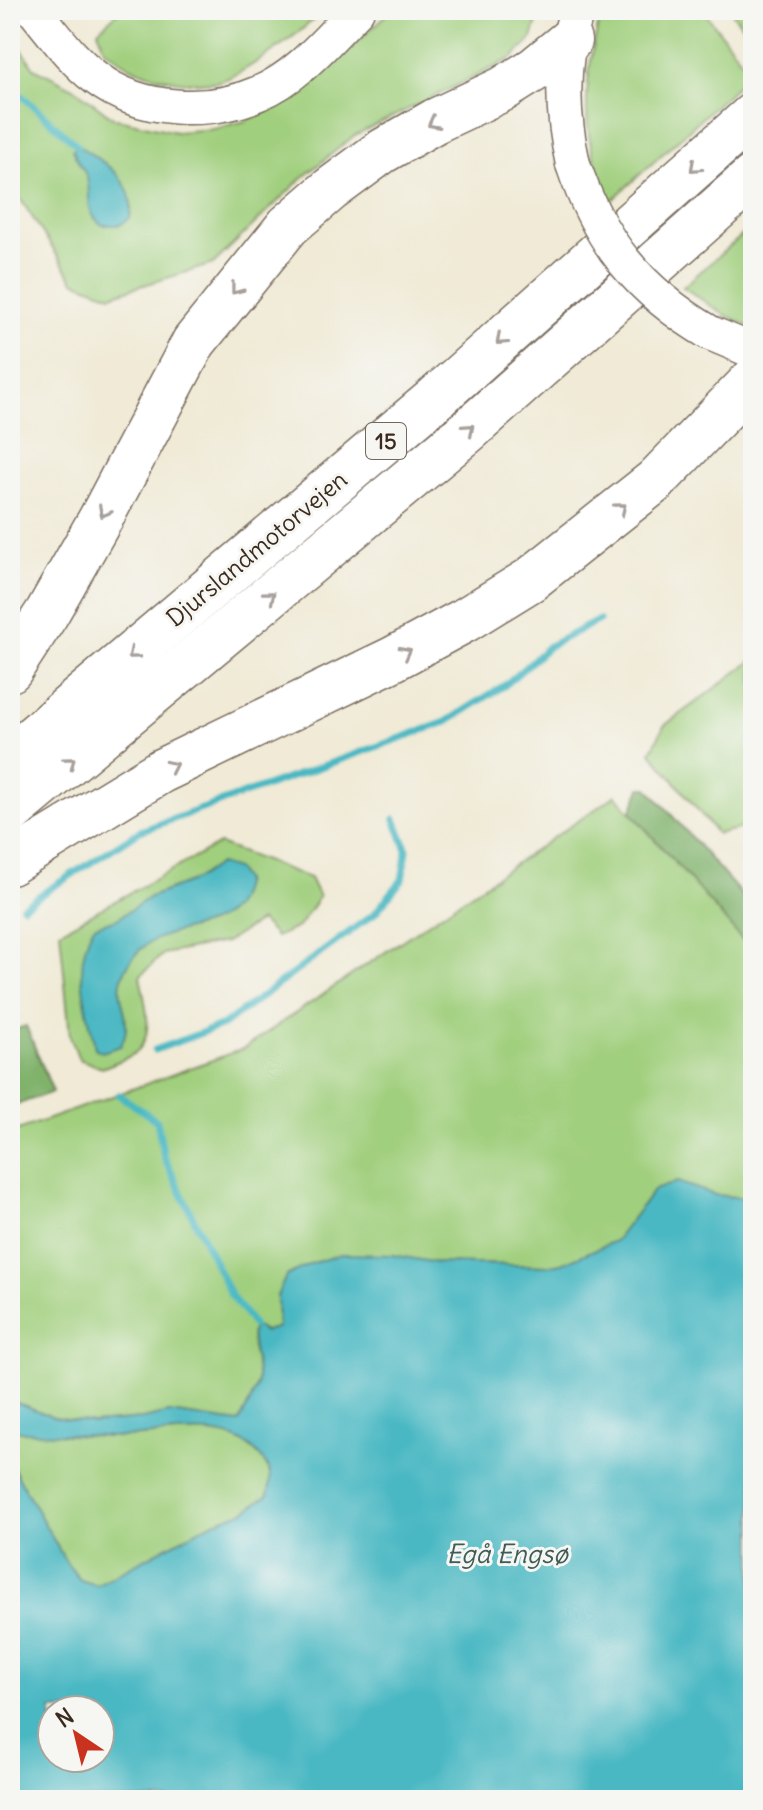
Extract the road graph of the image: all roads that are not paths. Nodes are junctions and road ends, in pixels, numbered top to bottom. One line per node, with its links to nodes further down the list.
1 (34, 10): 2 (street)
2 (357, 10)
3 (573, 26): 6 (street, bridge); 8 (highway, one-way to 8)
4 (753, 115): 9 (highway, Djurslandmotorvejen / 15, one-way to 9)
5 (753, 177): 10 (highway, Djurslandmotorvejen / 15, one-way to 5)
6 (753, 351)
7 (753, 380): 11 (highway, one-way to 7)
8 (10, 670)
9 (10, 757)
10 (10, 812)
11 (10, 863)

